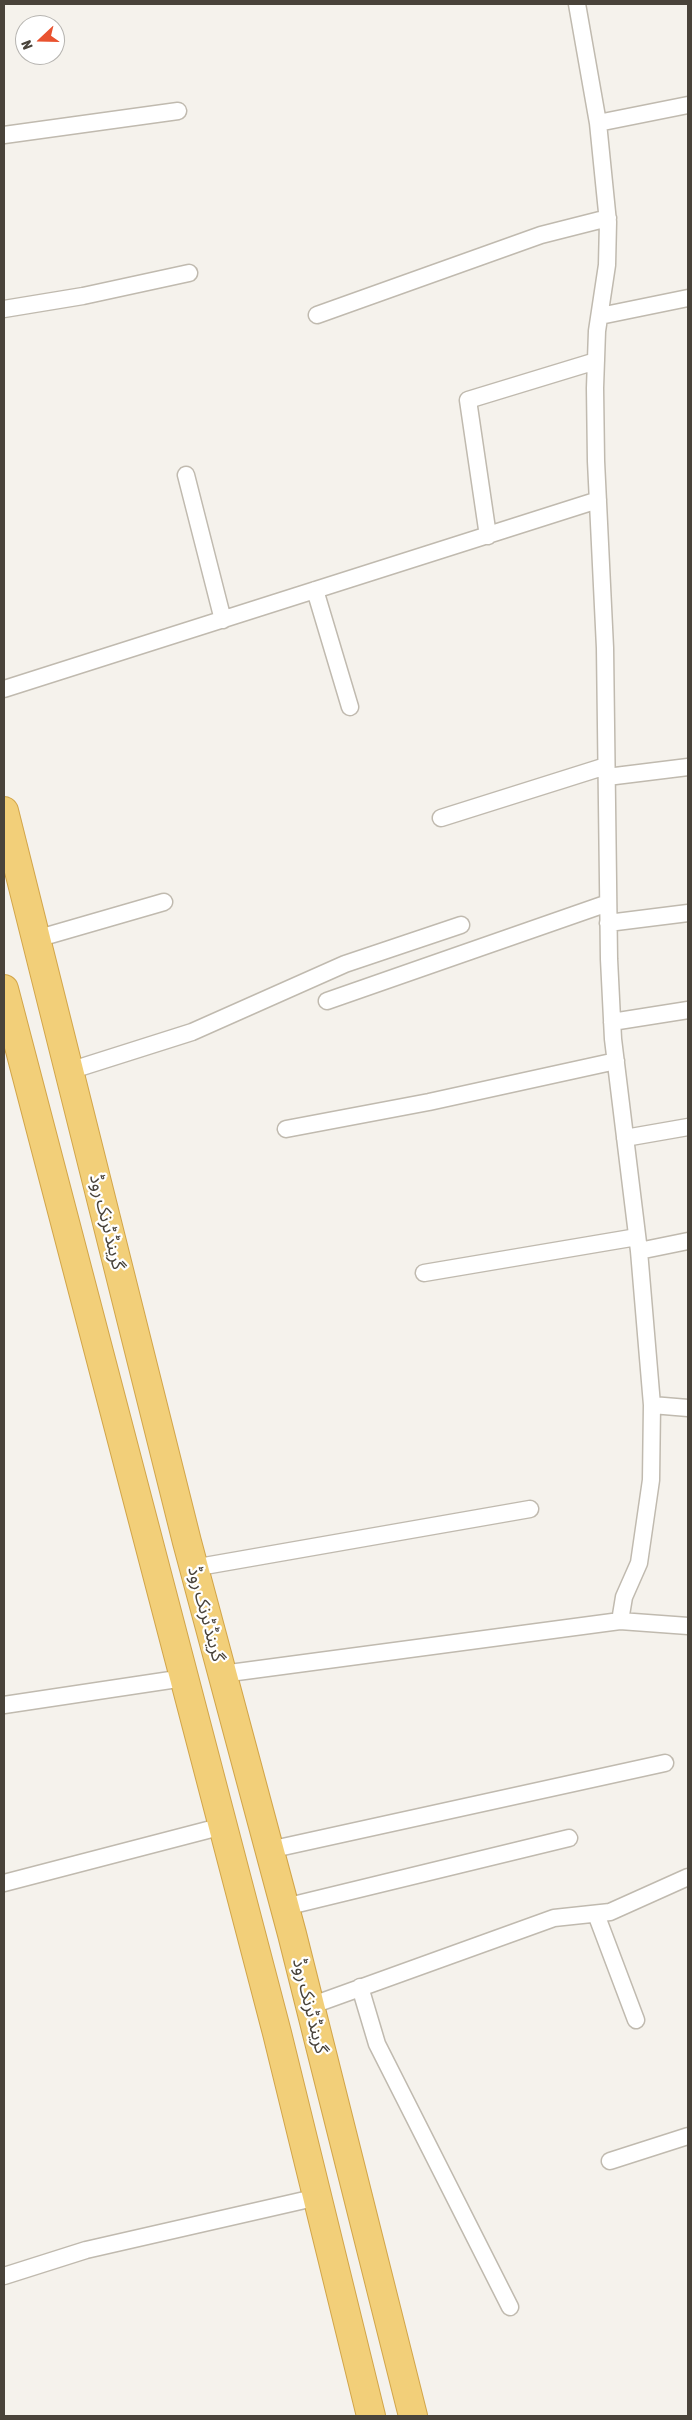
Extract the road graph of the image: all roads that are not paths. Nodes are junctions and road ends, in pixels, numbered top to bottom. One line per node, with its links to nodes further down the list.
1 (577, 4): 4 (street)
2 (688, 105): 4 (street)
3 (178, 111): 5 (street)
4 (598, 123): 6 (street)
5 (4, 135)
6 (608, 218): 10 (street); 11 (street)
7 (189, 273): 9 (street)
8 (688, 298): 11 (street)
9 (4, 309)
10 (317, 315)
11 (600, 316): 12 (street)
12 (596, 361): 14 (street); 15 (street)
13 (186, 475): 17 (street)
14 (598, 500): 15 (street); 21 (street)
15 (488, 536): 16 (street)
16 (315, 590): 17 (street); 19 (street)
17 (223, 620): 18 (street)
18 (4, 689)
19 (350, 707)
20 (688, 767): 21 (street)
21 (606, 772): 23 (street); 25 (street)
22 (4, 811): 29 (highway, گرینڈ ٹرنک روڈ)
23 (441, 818)
24 (164, 902): 29 (street)
25 (608, 903): 27 (street); 31 (street)
26 (688, 913): 27 (street)
27 (608, 923): 33 (street)
28 (461, 925): 35 (street)
29 (36, 939): 35 (highway, گرینڈ ٹرنک روڈ)
30 (4, 989): 50 (highway)
31 (327, 1001)
32 (688, 1010): 33 (street)
33 (612, 1022): 34 (street)
34 (611, 1062): 36 (street); 38 (street); 39 (street)
35 (69, 1071): 46 (highway, گرینڈ ٹرنک روڈ)
36 (436, 1100)
37 (688, 1127): 39 (street)
38 (286, 1129)
39 (625, 1138): 41 (street)
40 (688, 1241): 41 (street)
41 (638, 1244): 42 (street); 43 (street)
42 (424, 1273)
43 (652, 1405): 44 (street); 47 (street)
44 (688, 1408)
45 (530, 1509): 46 (street)
46 (194, 1568): 49 (highway, گرینڈ ٹرنک روڈ)
47 (620, 1622): 48 (street); 49 (street)
48 (688, 1626)
49 (222, 1674): 55 (highway, گرینڈ ٹرنک روڈ)
50 (184, 1678): 51 (street); 53 (highway)
51 (4, 1704)
52 (666, 1763): 55 (street)
53 (223, 1826): 57 (street); 65 (highway)
54 (569, 1838): 58 (street)
55 (269, 1850): 58 (highway, گرینڈ ٹرنک روڈ)
56 (688, 1877): 59 (street)
57 (4, 1883)
58 (285, 1907): 61 (highway, گرینڈ ٹرنک روڈ)
59 (596, 1914): 60 (street); 62 (street)
60 (360, 1987): 61 (street); 67 (street)
61 (310, 2006): 69 (highway, گرینڈ ٹرنک روڈ)
62 (636, 2020)
63 (688, 2136): 64 (street)
64 (610, 2161)
65 (318, 2198): 66 (street); 68 (highway)
66 (4, 2276)
67 (510, 2307)
68 (371, 2416)
69 (414, 2416)

